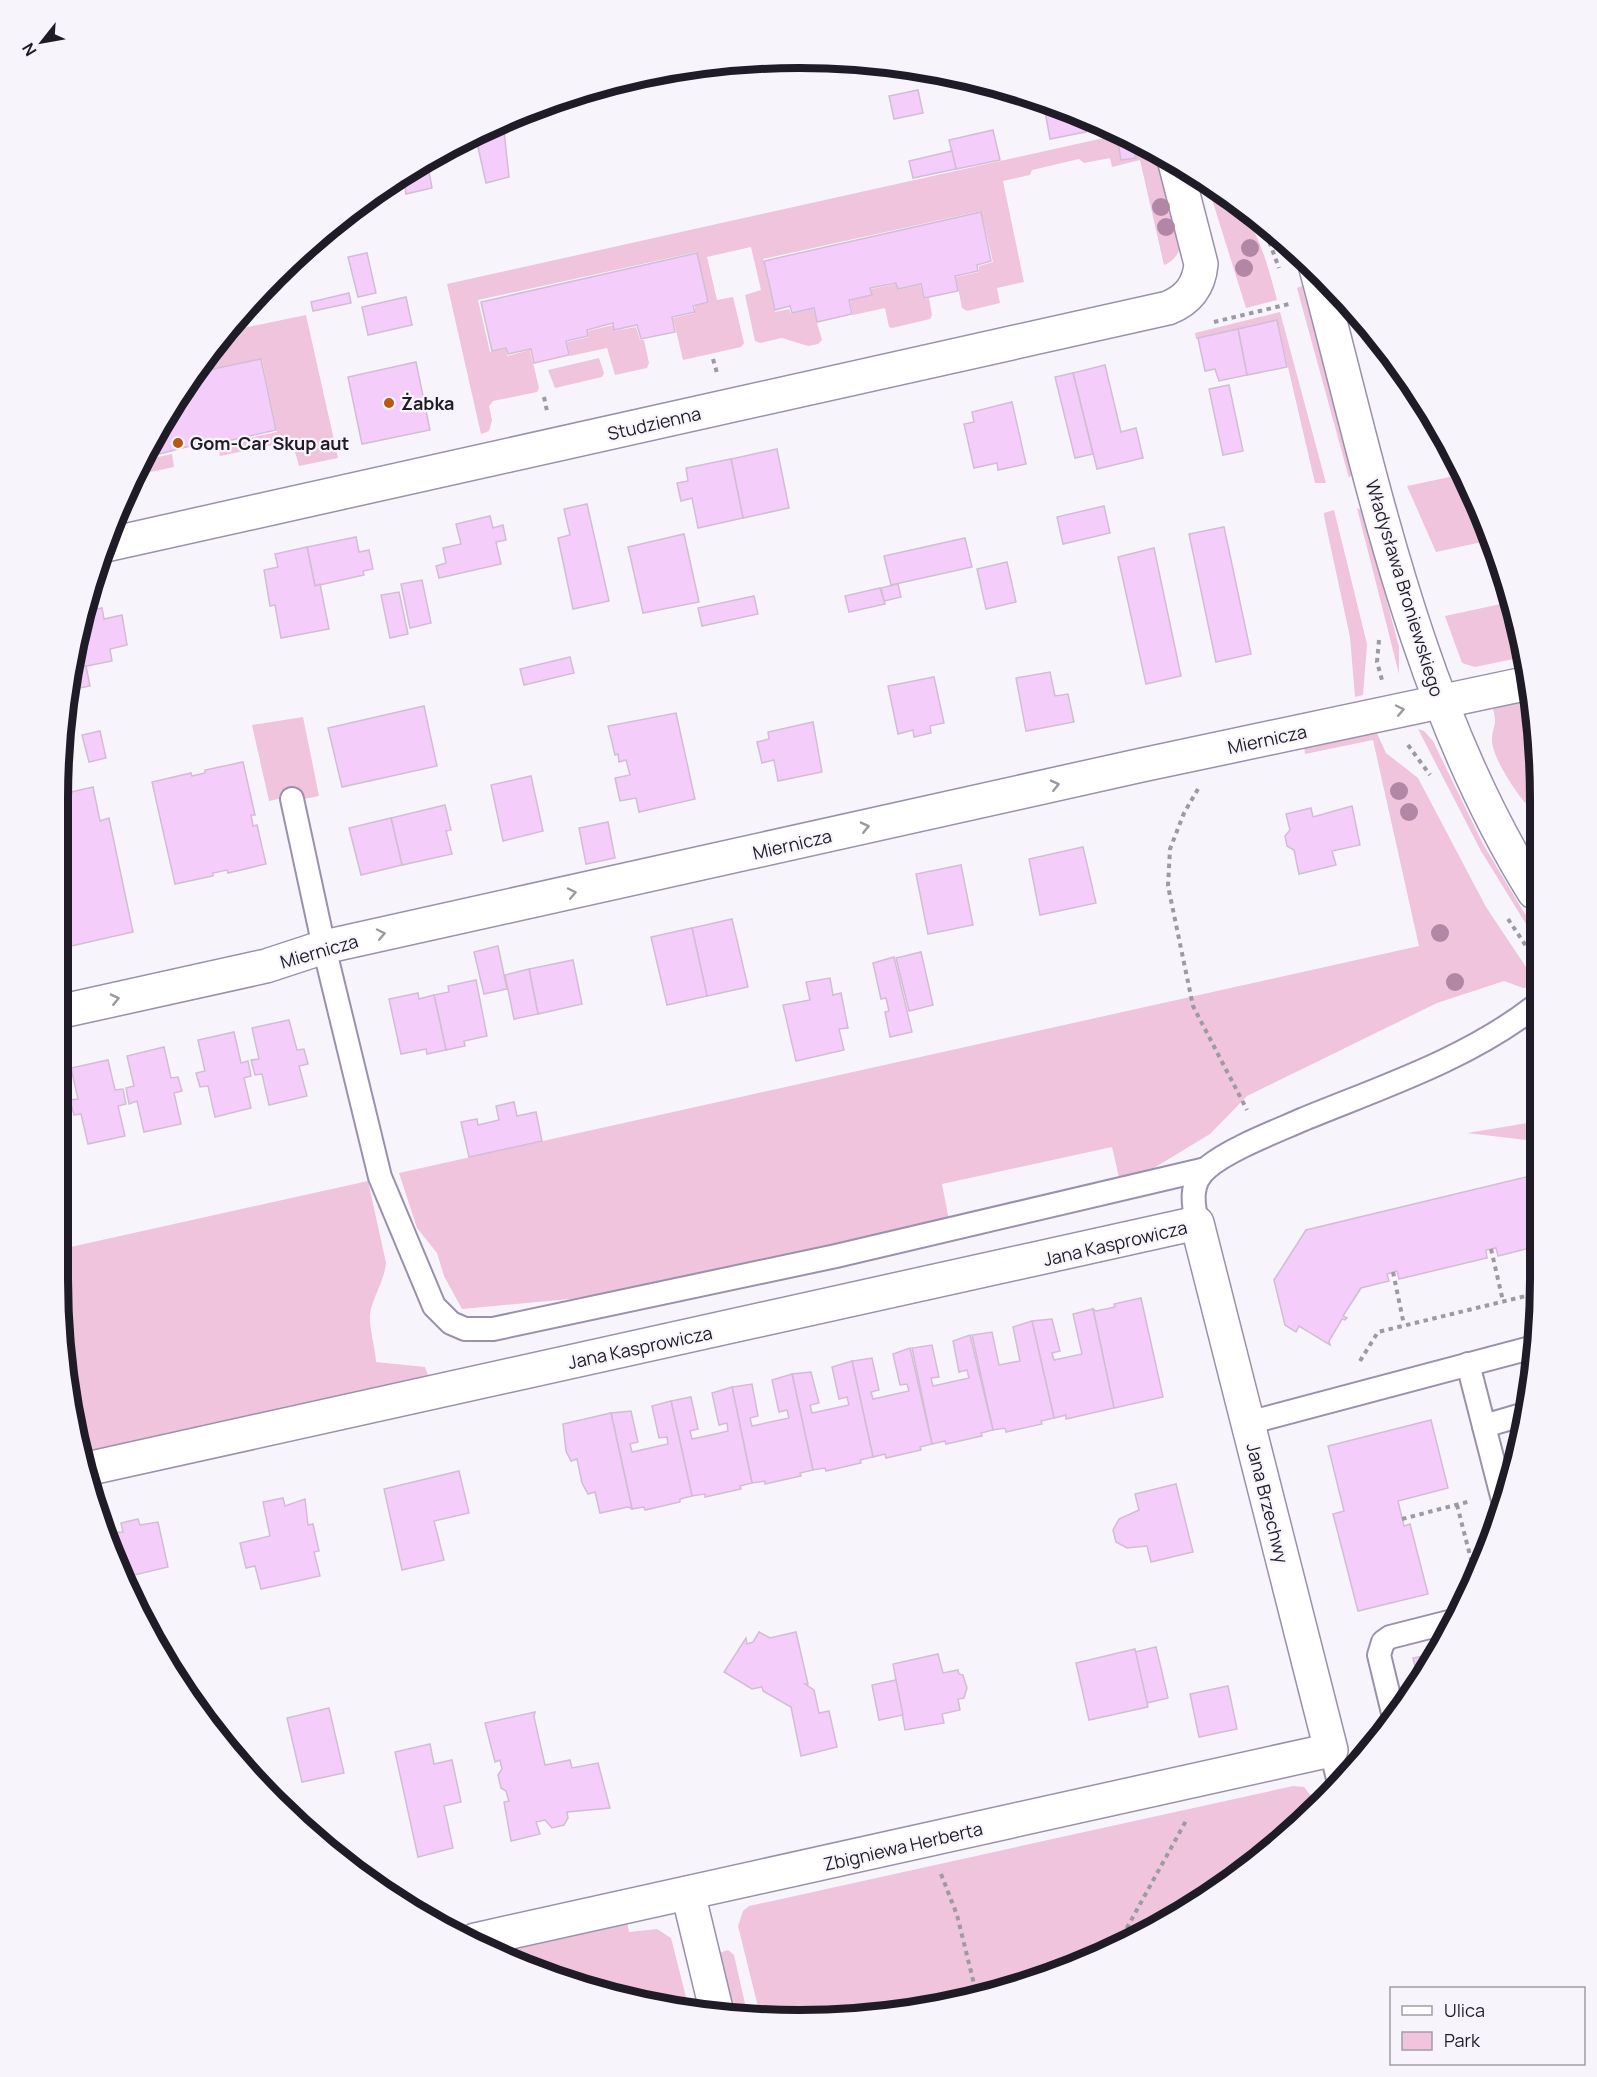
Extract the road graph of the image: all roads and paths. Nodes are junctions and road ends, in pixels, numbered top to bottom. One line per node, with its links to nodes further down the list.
1 (1178, 174): 3 (street, Studzienna)
2 (1322, 289): 5 (street, Władysława Broniewskiego)
3 (114, 543)
4 (1520, 685): 5 (street, Miernicza)
5 (1438, 701): 6 (street, Miernicza, one-way to 5); 8 (street, Władysława Broniewskiego)
6 (1211, 751): 9 (street, Miernicza, one-way to 6); 12 (path)
7 (292, 800): 9 (lane)
8 (1530, 885)
9 (324, 947): 10 (street, Miernicza, one-way to 9); 13 (lane)
10 (68, 1010)
11 (1530, 1010): 12 (lane)
12 (1262, 1137): 13 (lane)
13 (1206, 1169): 14 (lane)
14 (1197, 1223): 24 (street, Jana Brzechwy); 26 (street, Jana Kasprowicza)
15 (1491, 1249): 18 (path)
16 (1393, 1272): 19 (path)
17 (1529, 1295): 18 (path)
18 (1503, 1301): 19 (path)
19 (1404, 1325): 22 (path)
20 (1526, 1349): 21 (lane)
21 (1468, 1364): 24 (lane); 25 (lane)
22 (1355, 1367)
23 (1516, 1417): 25 (lane)
24 (1248, 1423): 34 (street, Jana Brzechwy)
25 (1484, 1426): 27 (lane)
26 (92, 1468)
27 (1499, 1486)
28 (1475, 1500): 29 (path)
29 (1457, 1505): 30 (path); 31 (path)
30 (1402, 1519)
31 (1472, 1563)
32 (1443, 1624): 33 (lane)
33 (1392, 1705)
34 (1331, 1750): 35 (lane, Jana Brzechwy); 38 (street, Zbigniewa Herberta)
35 (1336, 1772)
36 (1192, 1812): 39 (path)
37 (936, 1866): 41 (path)
38 (688, 1893): 40 (street, Zbigniewa Herberta); 42 (street)
39 (1124, 1933)
40 (484, 1938)
41 (975, 1988)
42 (715, 2004)

